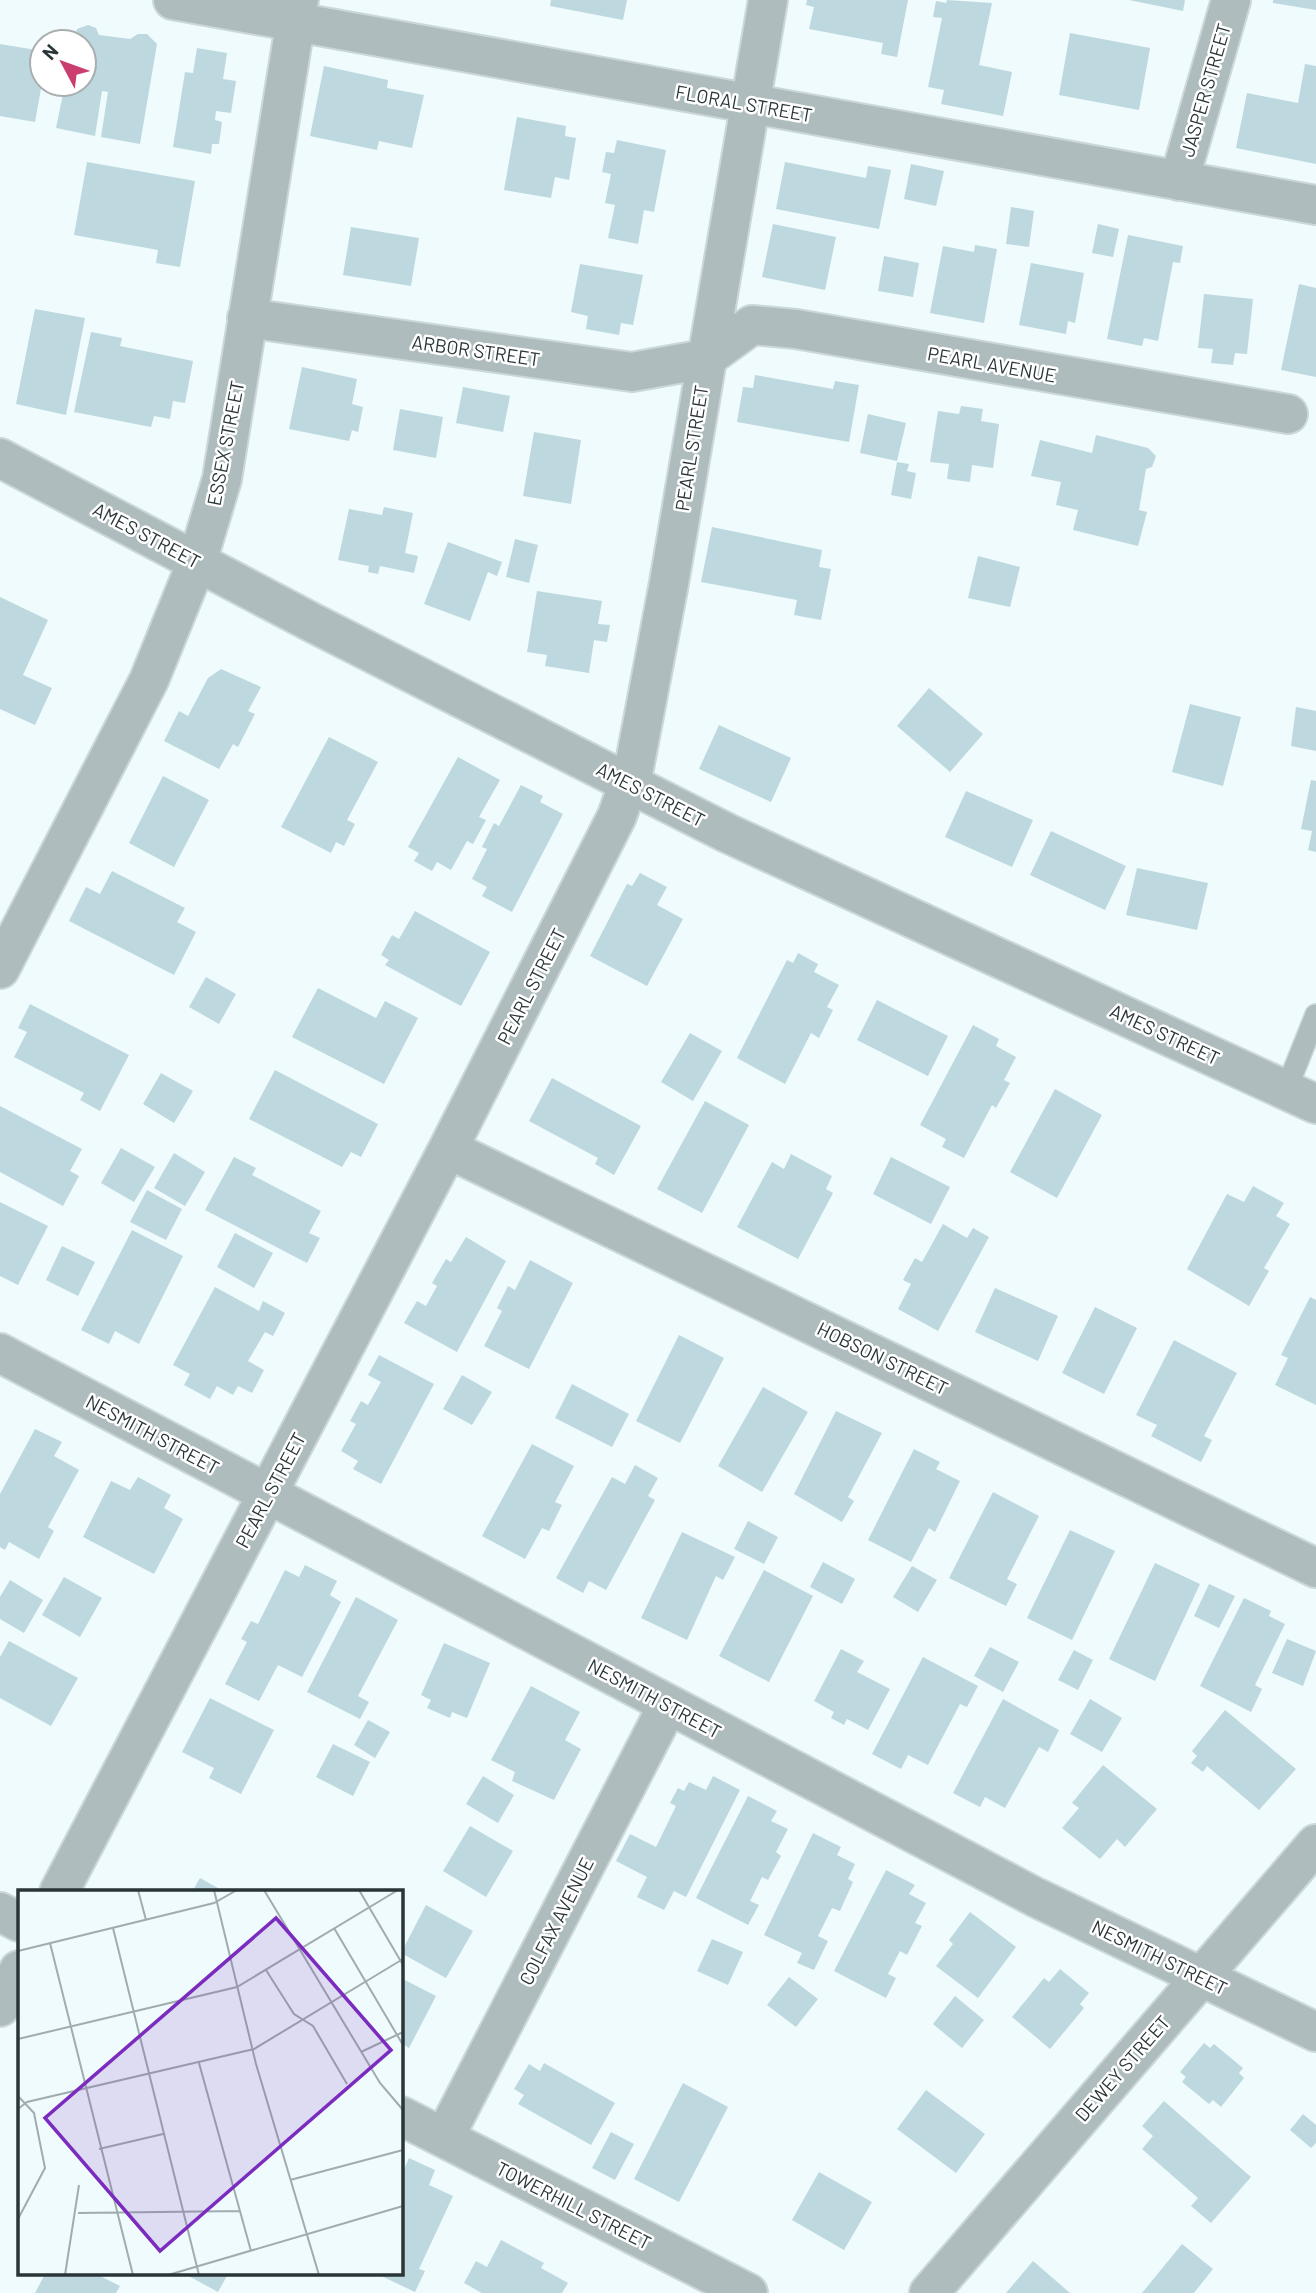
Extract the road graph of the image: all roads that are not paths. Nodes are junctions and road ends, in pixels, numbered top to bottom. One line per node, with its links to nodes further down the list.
1 (173, 0): 4 (street, FLORAL STREET)
2 (768, 0): 5 (street, PEARL STREET)
3 (1231, 0): 6 (street, JASPER STREET)
4 (297, 11): 5 (street, FLORAL STREET); 8 (street, ESSEX STREET)
5 (750, 104): 6 (street, FLORAL STREET); 9 (street, PEARL STREET)
6 (1179, 181): 7 (street, FLORAL STREET)
7 (1316, 205)
8 (247, 318): 9 (street, ARBOR STREET); 12 (street, ESSEX STREET)
9 (705, 359): 10 (street, PEARL AVENUE); 13 (street, PEARL STREET)
10 (1288, 414)
11 (0, 458): 12 (street, AMES STREET)
12 (198, 562): 13 (street, AMES STREET); 14 (street, ESSEX STREET)
13 (629, 783): 16 (street, AMES STREET); 17 (street, PEARL STREET)
14 (0, 969)
15 (1316, 1015): 16 (lane)
16 (1301, 1097)
17 (448, 1149): 19 (street, PEARL STREET); 20 (street, HOBSON STREET)
18 (0, 1353): 19 (street, NESMITH STREET)
19 (267, 1494): 21 (street, NESMITH STREET); 23 (street, PEARL STREET)
20 (1316, 1568)
21 (668, 1705): 27 (street, NESMITH STREET); 31 (street, COLFAX AVENUE)
22 (1316, 1844): 27 (street, DEWEY STREET)
23 (60, 1890)
24 (0, 1912): 25 (street)
25 (18, 1921)
26 (18, 1972): 28 (street)
27 (1201, 1977): 29 (street, NESMITH STREET); 33 (street, DEWEY STREET)
28 (0, 2007)
29 (1316, 2032)
30 (402, 2117): 31 (street, TOWERHILL STREET)
31 (444, 2138): 32 (street, TOWERHILL STREET)
32 (748, 2293)
33 (929, 2293)

